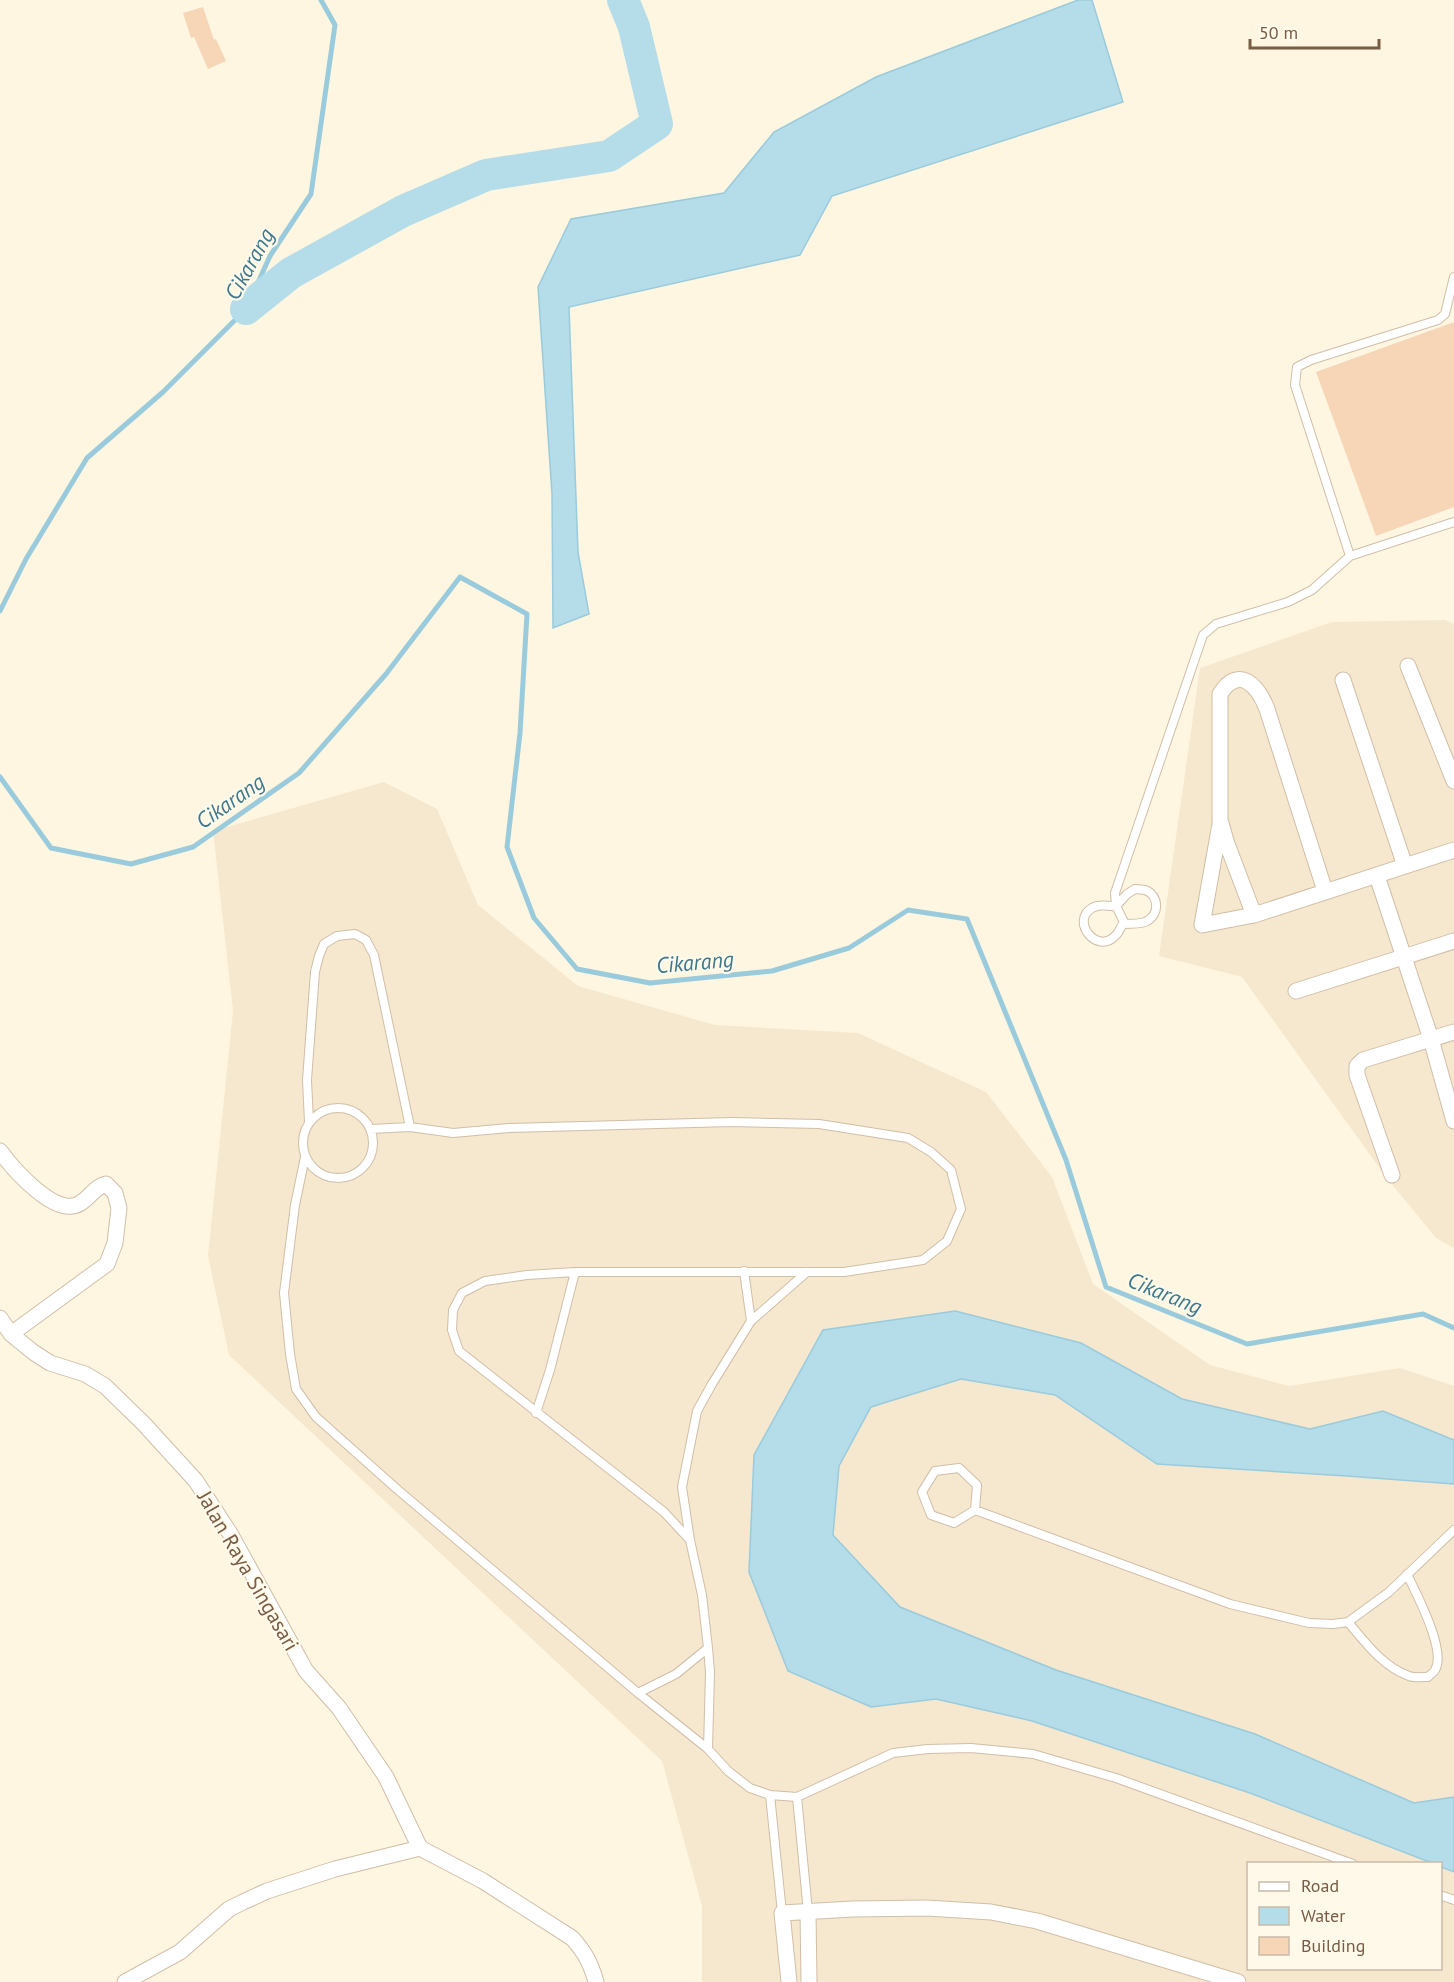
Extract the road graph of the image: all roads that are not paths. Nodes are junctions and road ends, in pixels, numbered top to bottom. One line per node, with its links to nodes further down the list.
1 (1454, 278): 3 (lane)
2 (1454, 522): 3 (lane)
3 (1350, 556): 12 (lane)
4 (1408, 666): 6 (street)
5 (1343, 680): 9 (street)
6 (1454, 781)
7 (1220, 820): 11 (street); 13 (street); 13 (street)
8 (1454, 850): 9 (street)
9 (1405, 866): 10 (street)
10 (1377, 876): 11 (street); 16 (street)
11 (1325, 891): 13 (street)
12 (1116, 906): 14 (lane); 14 (lane); 14 (lane)
13 (1254, 915)
14 (1125, 924)
15 (1454, 941): 16 (street)
16 (1404, 957): 17 (street); 19 (street)
17 (1296, 991)
18 (1454, 1032): 19 (street)
19 (1431, 1039): 20 (street); 26 (street)
20 (1454, 1121)
21 (309, 1122): 22 (lane); 23 (lane); 25 (lane)
22 (410, 1127): 23 (lane); 29 (lane)
23 (371, 1129): 25 (lane)
24 (0, 1151): 32 (street)
25 (305, 1157): 40 (lane)
26 (1392, 1175)
27 (744, 1271): 28 (lane); 29 (lane); 31 (lane)
28 (575, 1272): 33 (lane); 33 (lane)
29 (807, 1272): 31 (lane)
30 (0, 1318): 32 (street, Jalan Raya Singasari)
31 (751, 1321): 36 (lane)
32 (11, 1334): 44 (street, Jalan Raya Singasari)
33 (536, 1413): 36 (lane)
34 (975, 1510): 34 (lane); 38 (lane)
35 (1454, 1530): 37 (lane)
36 (690, 1540): 39 (lane)
37 (1407, 1574): 38 (lane); 38 (lane)
38 (1348, 1622)
39 (708, 1648): 40 (lane); 41 (lane)
40 (638, 1693): 41 (lane)
41 (708, 1749): 42 (lane)
42 (770, 1796): 43 (lane); 47 (lane)
43 (797, 1797): 45 (lane); 46 (lane)
44 (420, 1848): 48 (street); 49 (street)
45 (1350, 1862)
46 (808, 1912): 47 (street); 51 (street); 52 (street)
47 (782, 1913): 50 (street)
48 (125, 1982)
49 (596, 1982)
50 (789, 1982)
51 (809, 1982)
52 (1238, 1982)

